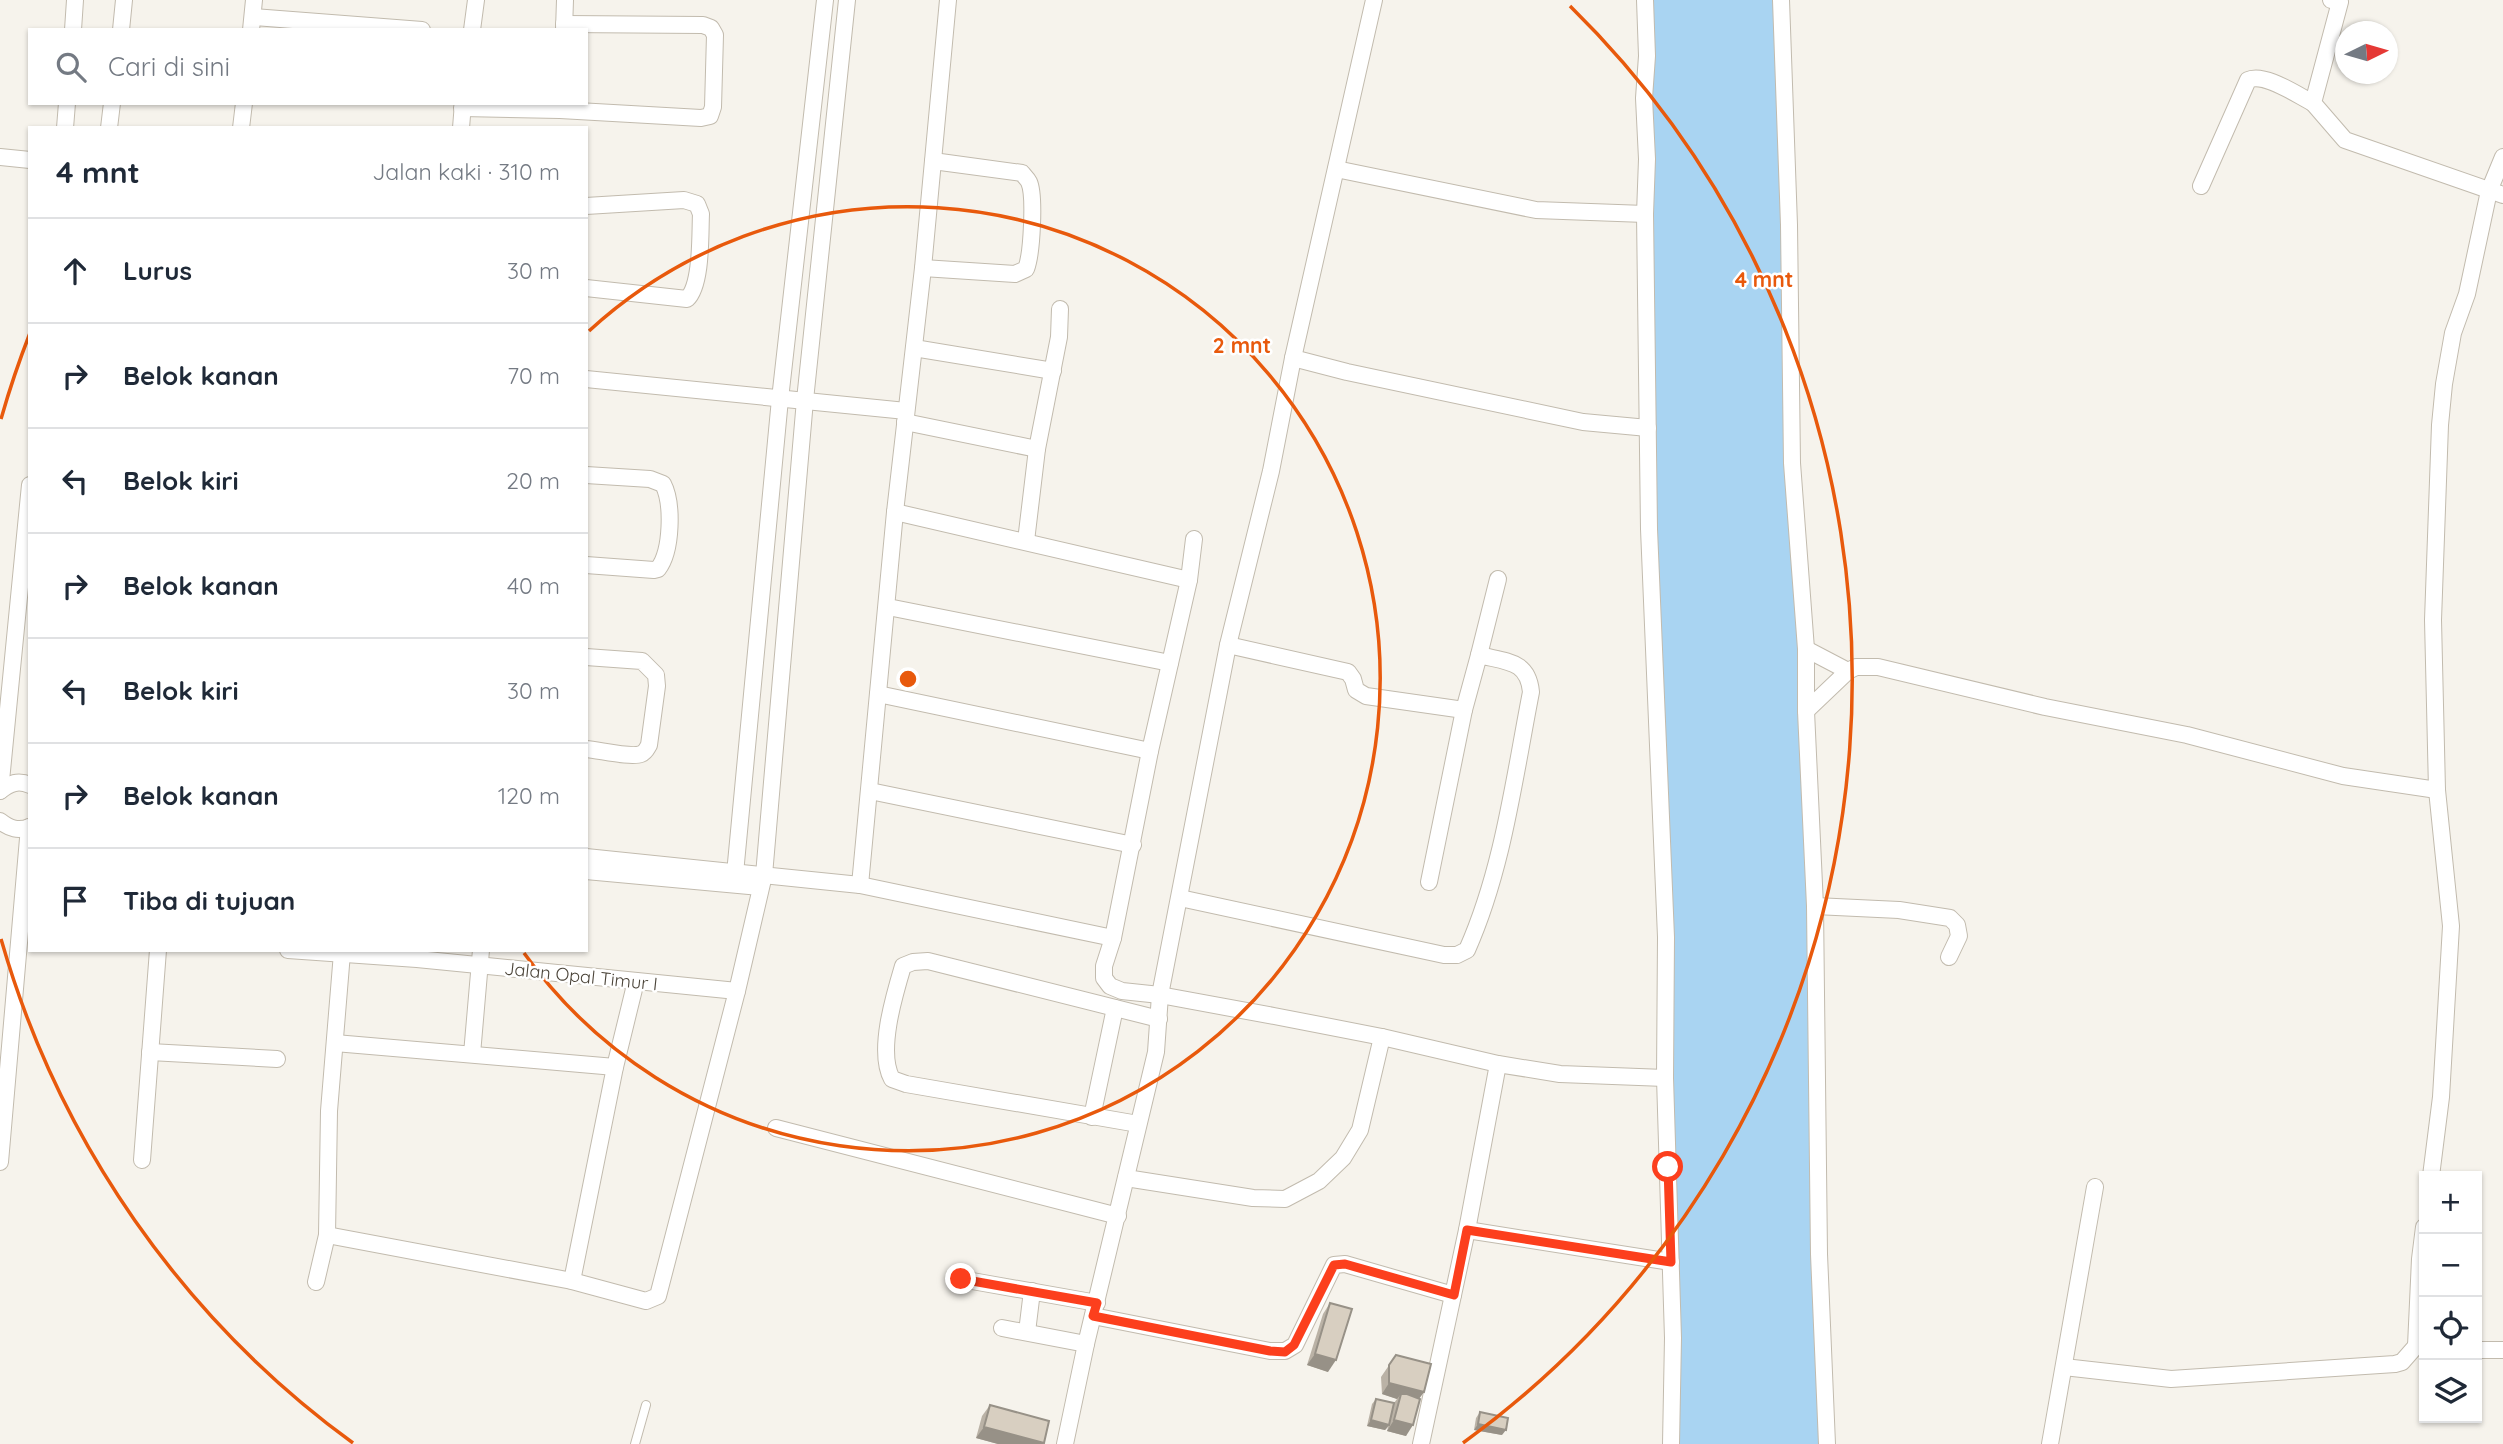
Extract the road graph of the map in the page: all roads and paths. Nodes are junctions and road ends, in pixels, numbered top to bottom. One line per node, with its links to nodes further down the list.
1 (75, 0): 14 (street)
2 (124, 0): 15 (street)
3 (476, 0): 17 (street)
4 (565, 0): 13 (street)
5 (825, 0): 44 (street)
6 (847, 0): 45 (street)
7 (948, 0): 31 (street)
8 (1374, 0): 32 (street)
9 (1645, 0): 36 (street)
10 (1781, 0): 59 (street)
11 (2331, 0): 18 (street)
12 (253, 15): 16 (street)
13 (564, 27): 23 (street)
14 (73, 28)
15 (121, 28)
16 (399, 28)
17 (472, 28)
18 (2312, 103): 33 (street); 34 (street)
19 (67, 105): 24 (street)
20 (113, 105): 25 (street)
21 (244, 105): 26 (street)
22 (462, 106): 23 (street); 27 (street)
23 (560, 107)
24 (65, 126)
25 (110, 126)
26 (241, 126)
27 (461, 126)
28 (0, 157): 30 (street)
29 (2503, 157): 34 (street)
30 (28, 160)
31 (933, 162): 37 (street); 37 (street)
32 (1336, 169): 36 (street); 41 (street)
33 (2201, 186)
34 (2496, 193): 70 (street)
35 (588, 206): 38 (street)
36 (1645, 214): 47 (street)
37 (923, 268): 40 (street)
38 (588, 288)
39 (1060, 309): 42 (street)
40 (914, 348): 42 (street); 46 (street)
41 (1293, 358): 47 (street); 58 (street)
42 (1054, 371): 48 (street)
43 (588, 379): 44 (street)
44 (780, 398): 45 (street); 79 (street)
45 (805, 400): 46 (street); 80 (street)
46 (906, 416): 48 (street); 51 (street)
47 (1648, 428): 103 (street)
48 (1037, 449): 53 (street)
49 (588, 475): 54 (street)
50 (28, 505): 71 (street)
51 (895, 512): 53 (street); 57 (street)
52 (1194, 539): 56 (street)
53 (1026, 541): 56 (street)
54 (588, 565)
55 (1498, 579): 60 (street)
56 (1189, 580): 62 (street)
57 (888, 607): 62 (street); 64 (street)
58 (1228, 645): 65 (street); 83 (street)
59 (1806, 649): 63 (street); 66 (street)
60 (1479, 655): 65 (street); 83 (street)
61 (588, 657): 67 (street)
62 (1170, 663): 68 (street)
63 (1848, 671): 66 (street); 70 (street)
64 (878, 694): 68 (street); 72 (street)
65 (1464, 710): 81 (street)
66 (1806, 711): 84 (street)
67 (588, 748)
68 (1150, 751): 76 (street)
69 (28, 784): 71 (street)
70 (2437, 790): 109 (street)
71 (0, 791)
72 (870, 791): 76 (street); 82 (street)
73 (0, 821): 74 (street)
74 (28, 827)
75 (28, 839): 108 (street)
76 (1133, 845): 85 (street)
77 (588, 857): 79 (street)
78 (588, 871): 79 (street)
79 (735, 878): 80 (street)
80 (762, 881): 82 (street); 92 (street)
81 (1429, 882)
82 (860, 885): 85 (street)
83 (1180, 898): 93 (street)
84 (1815, 906): 89 (street); 136 (street)
85 (1113, 938): 93 (street)
86 (158, 952): 98 (street)
87 (324, 952): 88 (street, Jalan Opal Timur I)
88 (342, 953): 90 (street, Jalan Opal Timur I); 97 (street)
89 (1949, 957)
90 (480, 958): 91 (street, Jalan Opal Timur I); 99 (street)
91 (636, 981): 92 (street, Jalan Opal Timur I); 102 (street)
92 (737, 991): 118 (street)
93 (1160, 995): 95 (street); 96 (street)
94 (1115, 1008): 95 (street); 104 (street); 104 (street)
95 (1159, 1019): 105 (street)
96 (1382, 1037): 101 (street); 110 (street)
97 (335, 1043): 99 (street); 115 (street)
98 (150, 1052): 100 (street); 107 (street)
99 (472, 1054): 102 (street)
100 (277, 1059)
101 (1498, 1064): 103 (street); 113 (street)
102 (615, 1067): 118 (street)
103 (1665, 1078): 116 (street)
104 (1092, 1117): 105 (street)
105 (1138, 1124): 110 (street)
106 (776, 1128): 112 (street)
107 (142, 1160)
108 (0, 1162)
109 (2432, 1171)
110 (1126, 1178): 112 (street)
111 (2095, 1187): 130 (street)
112 (1118, 1216): 123 (street)
113 (1467, 1230): 116 (street); 121 (street)
114 (2423, 1234): 122 (street)
115 (327, 1235): 118 (street); 119 (street)
116 (1671, 1262): 135 (street)
117 (961, 1279): 120 (street)
118 (572, 1281)
119 (316, 1282)
120 (1032, 1291): 123 (street); 125 (street)
121 (1454, 1295): 123 (street); 134 (street)
122 (2420, 1297)
123 (1095, 1310): 126 (street)
124 (1002, 1328): 125 (street)
125 (1027, 1332): 126 (street)
126 (1086, 1344): 133 (street)
127 (2419, 1347): 130 (street)
128 (2482, 1350): 129 (street)
129 (2503, 1350)
130 (2064, 1367): 137 (street)
131 (646, 1405): 132 (lane)
132 (635, 1444)
133 (1065, 1444)
134 (1421, 1444)
135 (1671, 1444)
136 (1827, 1444)
137 (2050, 1444)

